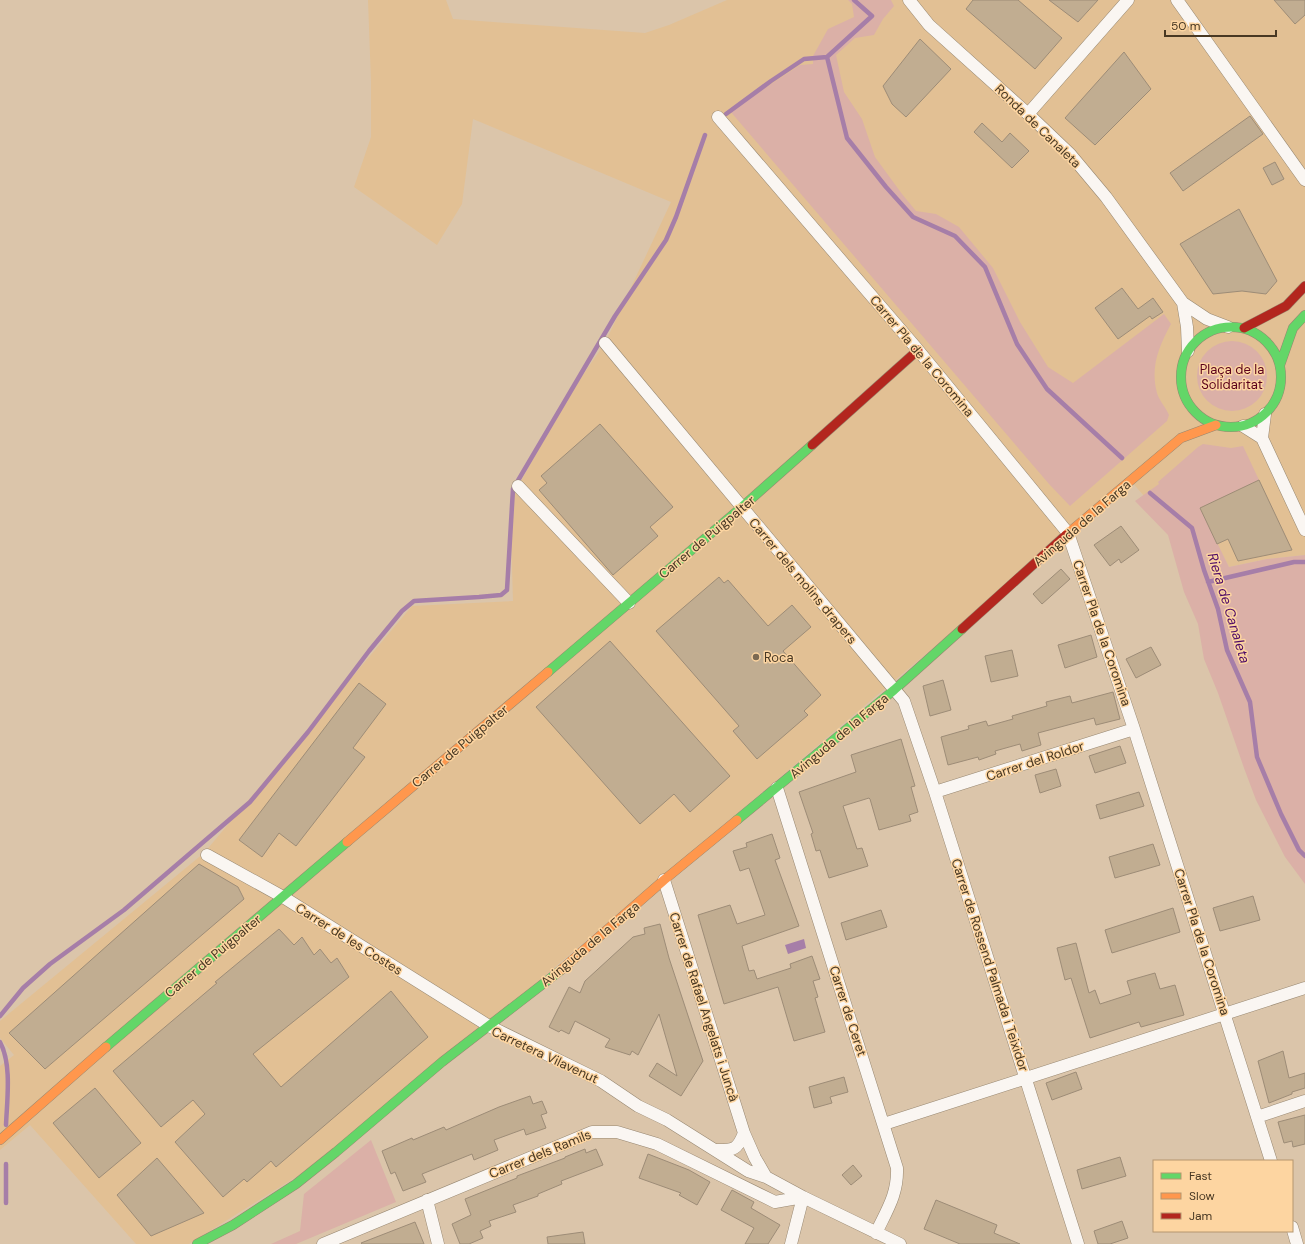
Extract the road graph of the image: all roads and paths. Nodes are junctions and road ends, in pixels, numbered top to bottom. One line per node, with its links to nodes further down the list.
1 (909, 0): 4 (street, Ronda de Canaleta)
2 (1128, 0): 4 (street)
3 (1177, 0): 6 (street)
4 (1028, 114): 8 (street, Ronda de Canaleta)
5 (718, 117): 13 (street, Carrer Pla de la Coromina)
6 (1305, 180)
7 (1305, 286): 11 (street)
8 (1183, 303): 10 (street, Ronda de Canaleta); 14 (street, Ronda de Canaleta)
9 (1305, 315): 15 (street)
10 (1228, 327): 11 (street); 14 (street)
11 (1244, 328): 15 (street)
12 (605, 344): 23 (street, Carrer dels molins drapers)
13 (918, 350): 23 (street, Carrer de Puigpalter); 25 (street, Carrer Pla de la Coromina)
14 (1188, 351): 17 (street)
15 (1280, 366): 16 (street)
16 (1265, 414): 19 (street); 21 (street)
17 (1189, 416): 18 (street); 20 (street)
18 (1216, 425): 19 (street); 20 (street, Avinguda de la Farga)
19 (1243, 426): 21 (street)
20 (1181, 438): 25 (street, Avinguda de la Farga)
21 (1262, 438): 24 (street)
22 (518, 486): 26 (street)
23 (742, 507): 26 (street, Carrer de Puigpalter); 27 (street, Carrer dels molins drapers)
24 (1305, 530)
25 (1068, 532): 27 (street, Avinguda de la Farga); 28 (street, Carrer Pla de la Coromina)
26 (629, 603): 33 (street, Carrer de Puigpalter)
27 (894, 690): 29 (street, Avinguda de la Farga); 30 (street, Carrer de Rossend Palmada i Teixidor)
28 (1134, 729): 30 (street, Carrer del Roldor); 35 (street, Carrer Pla de la Coromina)
29 (777, 788): 32 (street, Avinguda de la Farga); 40 (street, Carrer de Ceret)
30 (935, 792): 37 (street, Carrer de Rossend Palmada i Teixidor)
31 (207, 855): 33 (street, Carrer de les Costes)
32 (664, 880): 36 (street, Avinguda de la Farga); 41 (street, Carrer de Rafael Angelats i Juncà)
33 (283, 897): 36 (street, Carrer de les Costes); 42 (street, Carrer de Puigpalter)
34 (1305, 988): 35 (street)
35 (1225, 1014): 37 (street); 39 (street, Carrer Pla de la Coromina)
36 (489, 1026): 43 (street, Carretera Vilavenut); 50 (street, Carretera Vilavenut)
37 (1026, 1078): 40 (street); 55 (street, Carrer de Rossend Palmada i Teixidor)
38 (1305, 1101): 39 (street)
39 (1257, 1117): 44 (street, Carrer Pla de la Coromina)
40 (884, 1124): 49 (street, Carrer de Ceret)
41 (744, 1133): 43 (street); 45 (street, Carrer de Rafael Angelats i Juncà)
42 (0, 1140)
43 (715, 1150): 45 (street, Carretera Vilavenut)
44 (1271, 1160)
45 (766, 1178): 46 (street, Carretera Vilavenut)
46 (803, 1197): 47 (street, Carrer dels Ramils); 49 (street, Carretera Vilavenut); 53 (street)
47 (427, 1200): 51 (street, Carrer dels Ramils); 52 (street)
48 (1293, 1230): 56 (street)
49 (876, 1233): 54 (street, Carretera Vilavenut)
50 (197, 1244)
51 (323, 1244)
52 (438, 1244)
53 (791, 1244)
54 (900, 1244)
55 (1078, 1244)
56 (1297, 1244)

